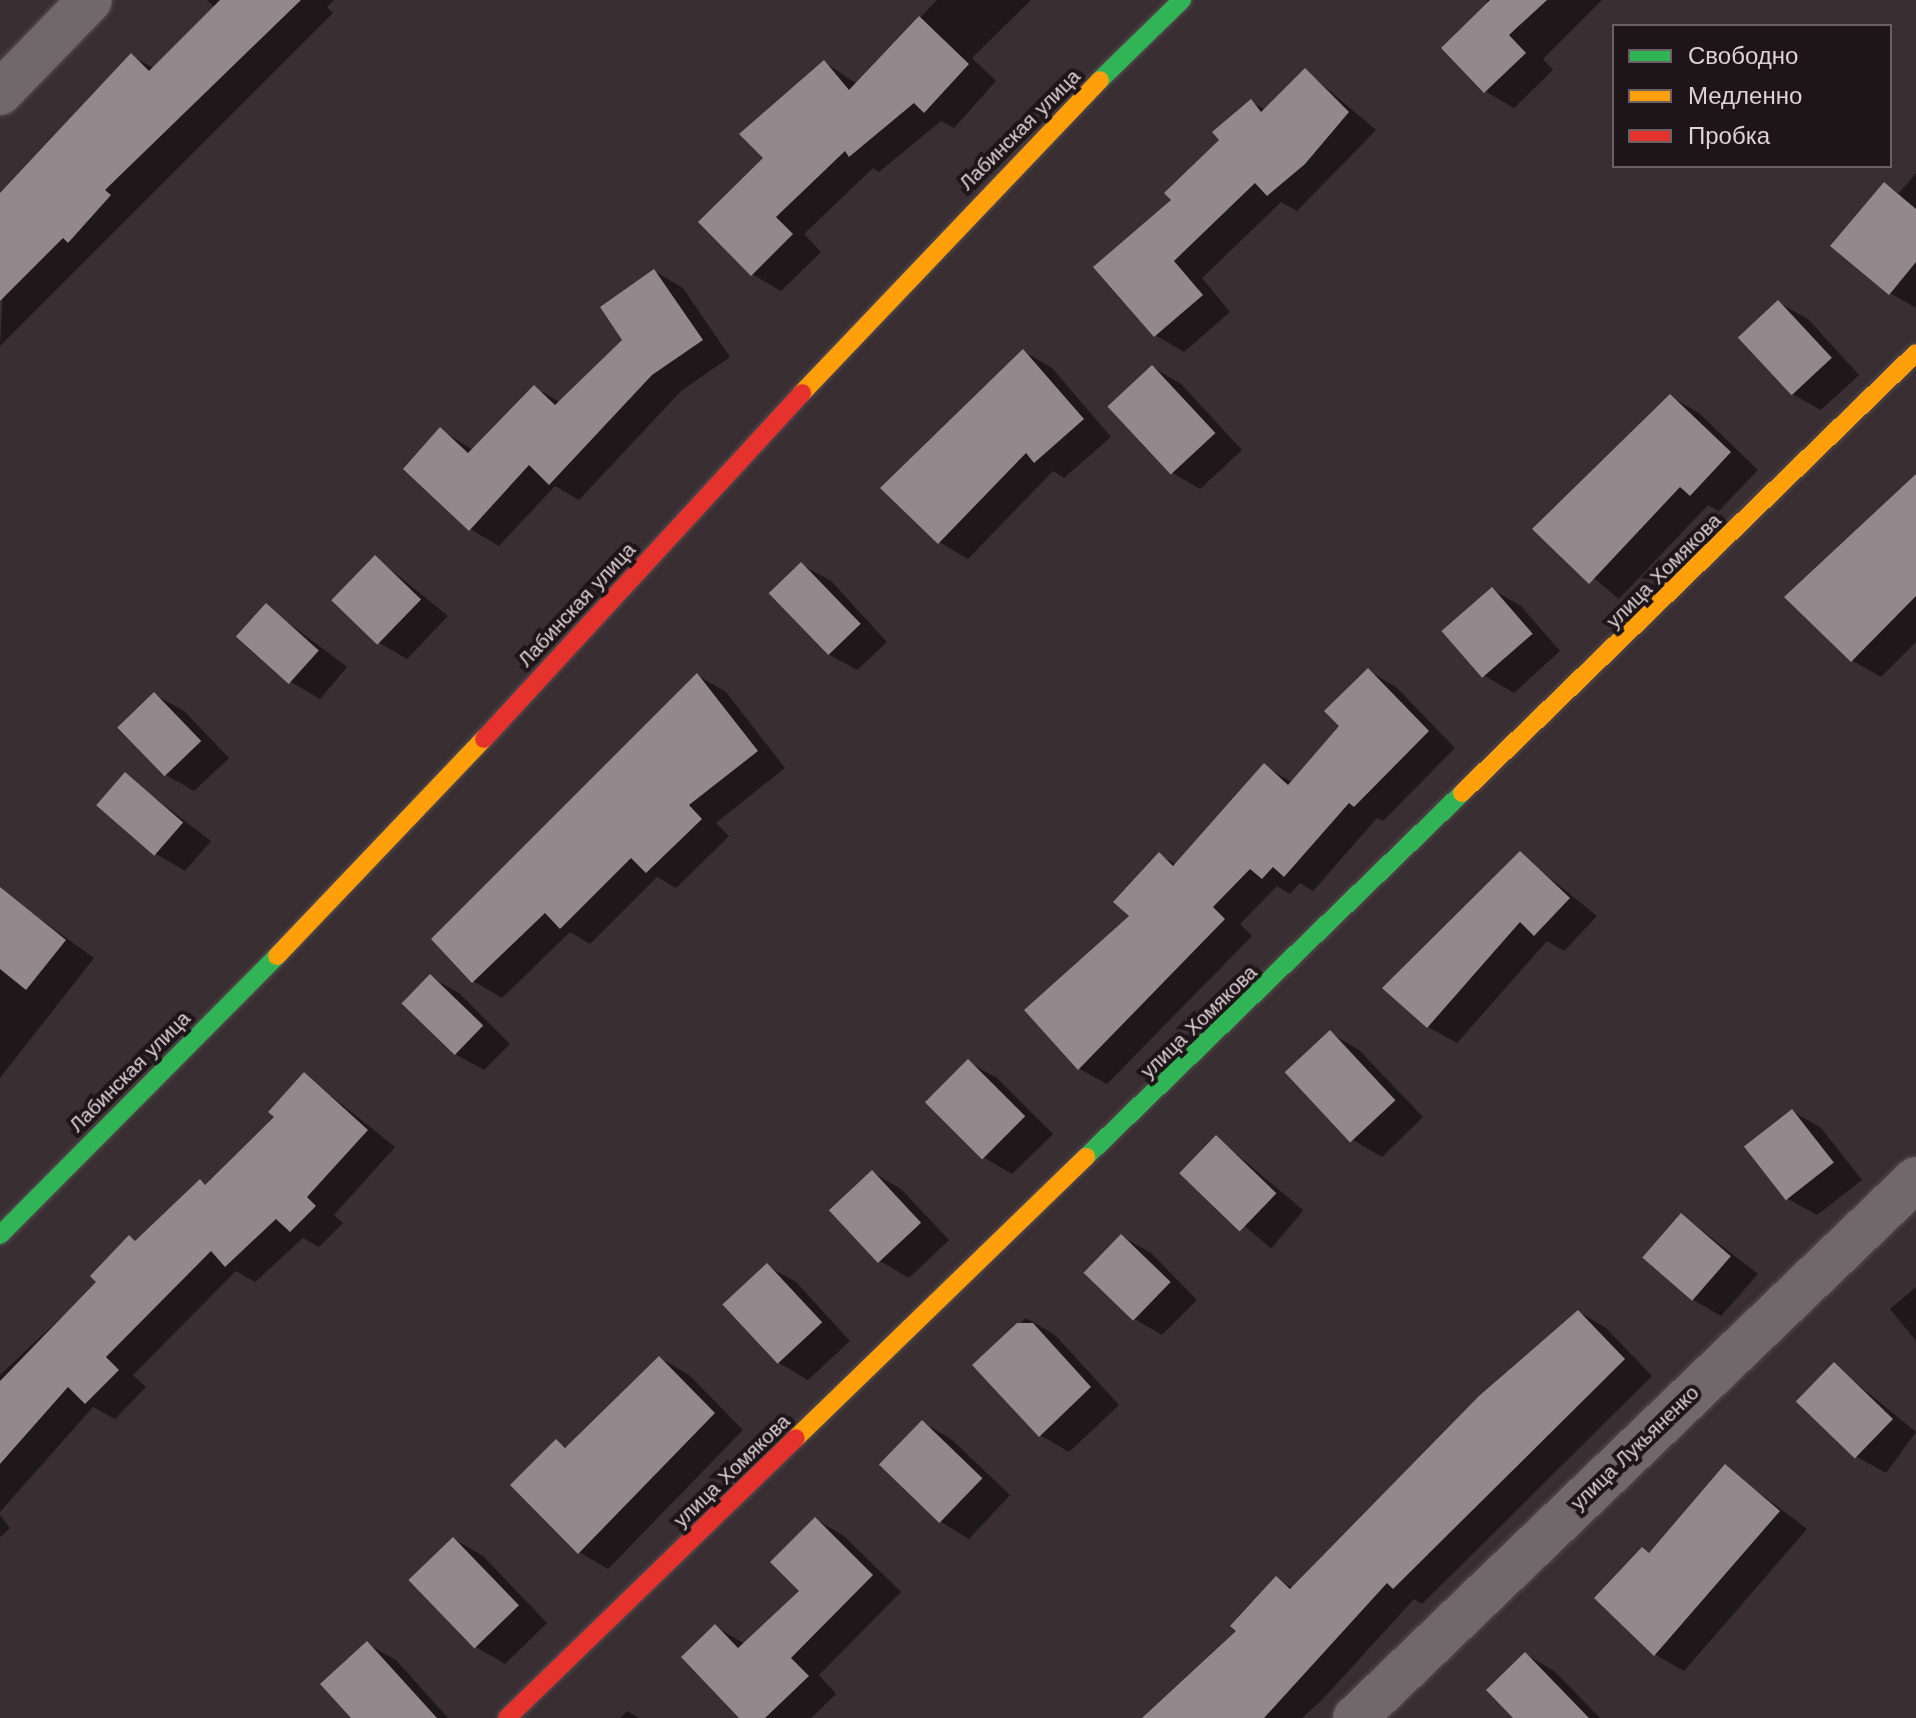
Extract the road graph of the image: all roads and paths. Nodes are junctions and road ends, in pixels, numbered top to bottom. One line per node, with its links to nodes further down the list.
1 (90, 0): 3 (street)
2 (1182, 0): 6 (street, Лабинская улица)
3 (0, 93)
4 (1916, 353): 7 (street, улица Хомякова)
5 (1916, 1179): 8 (street, улица Лукьяненко)
6 (0, 1235)
7 (507, 1718)
8 (1355, 1718)

